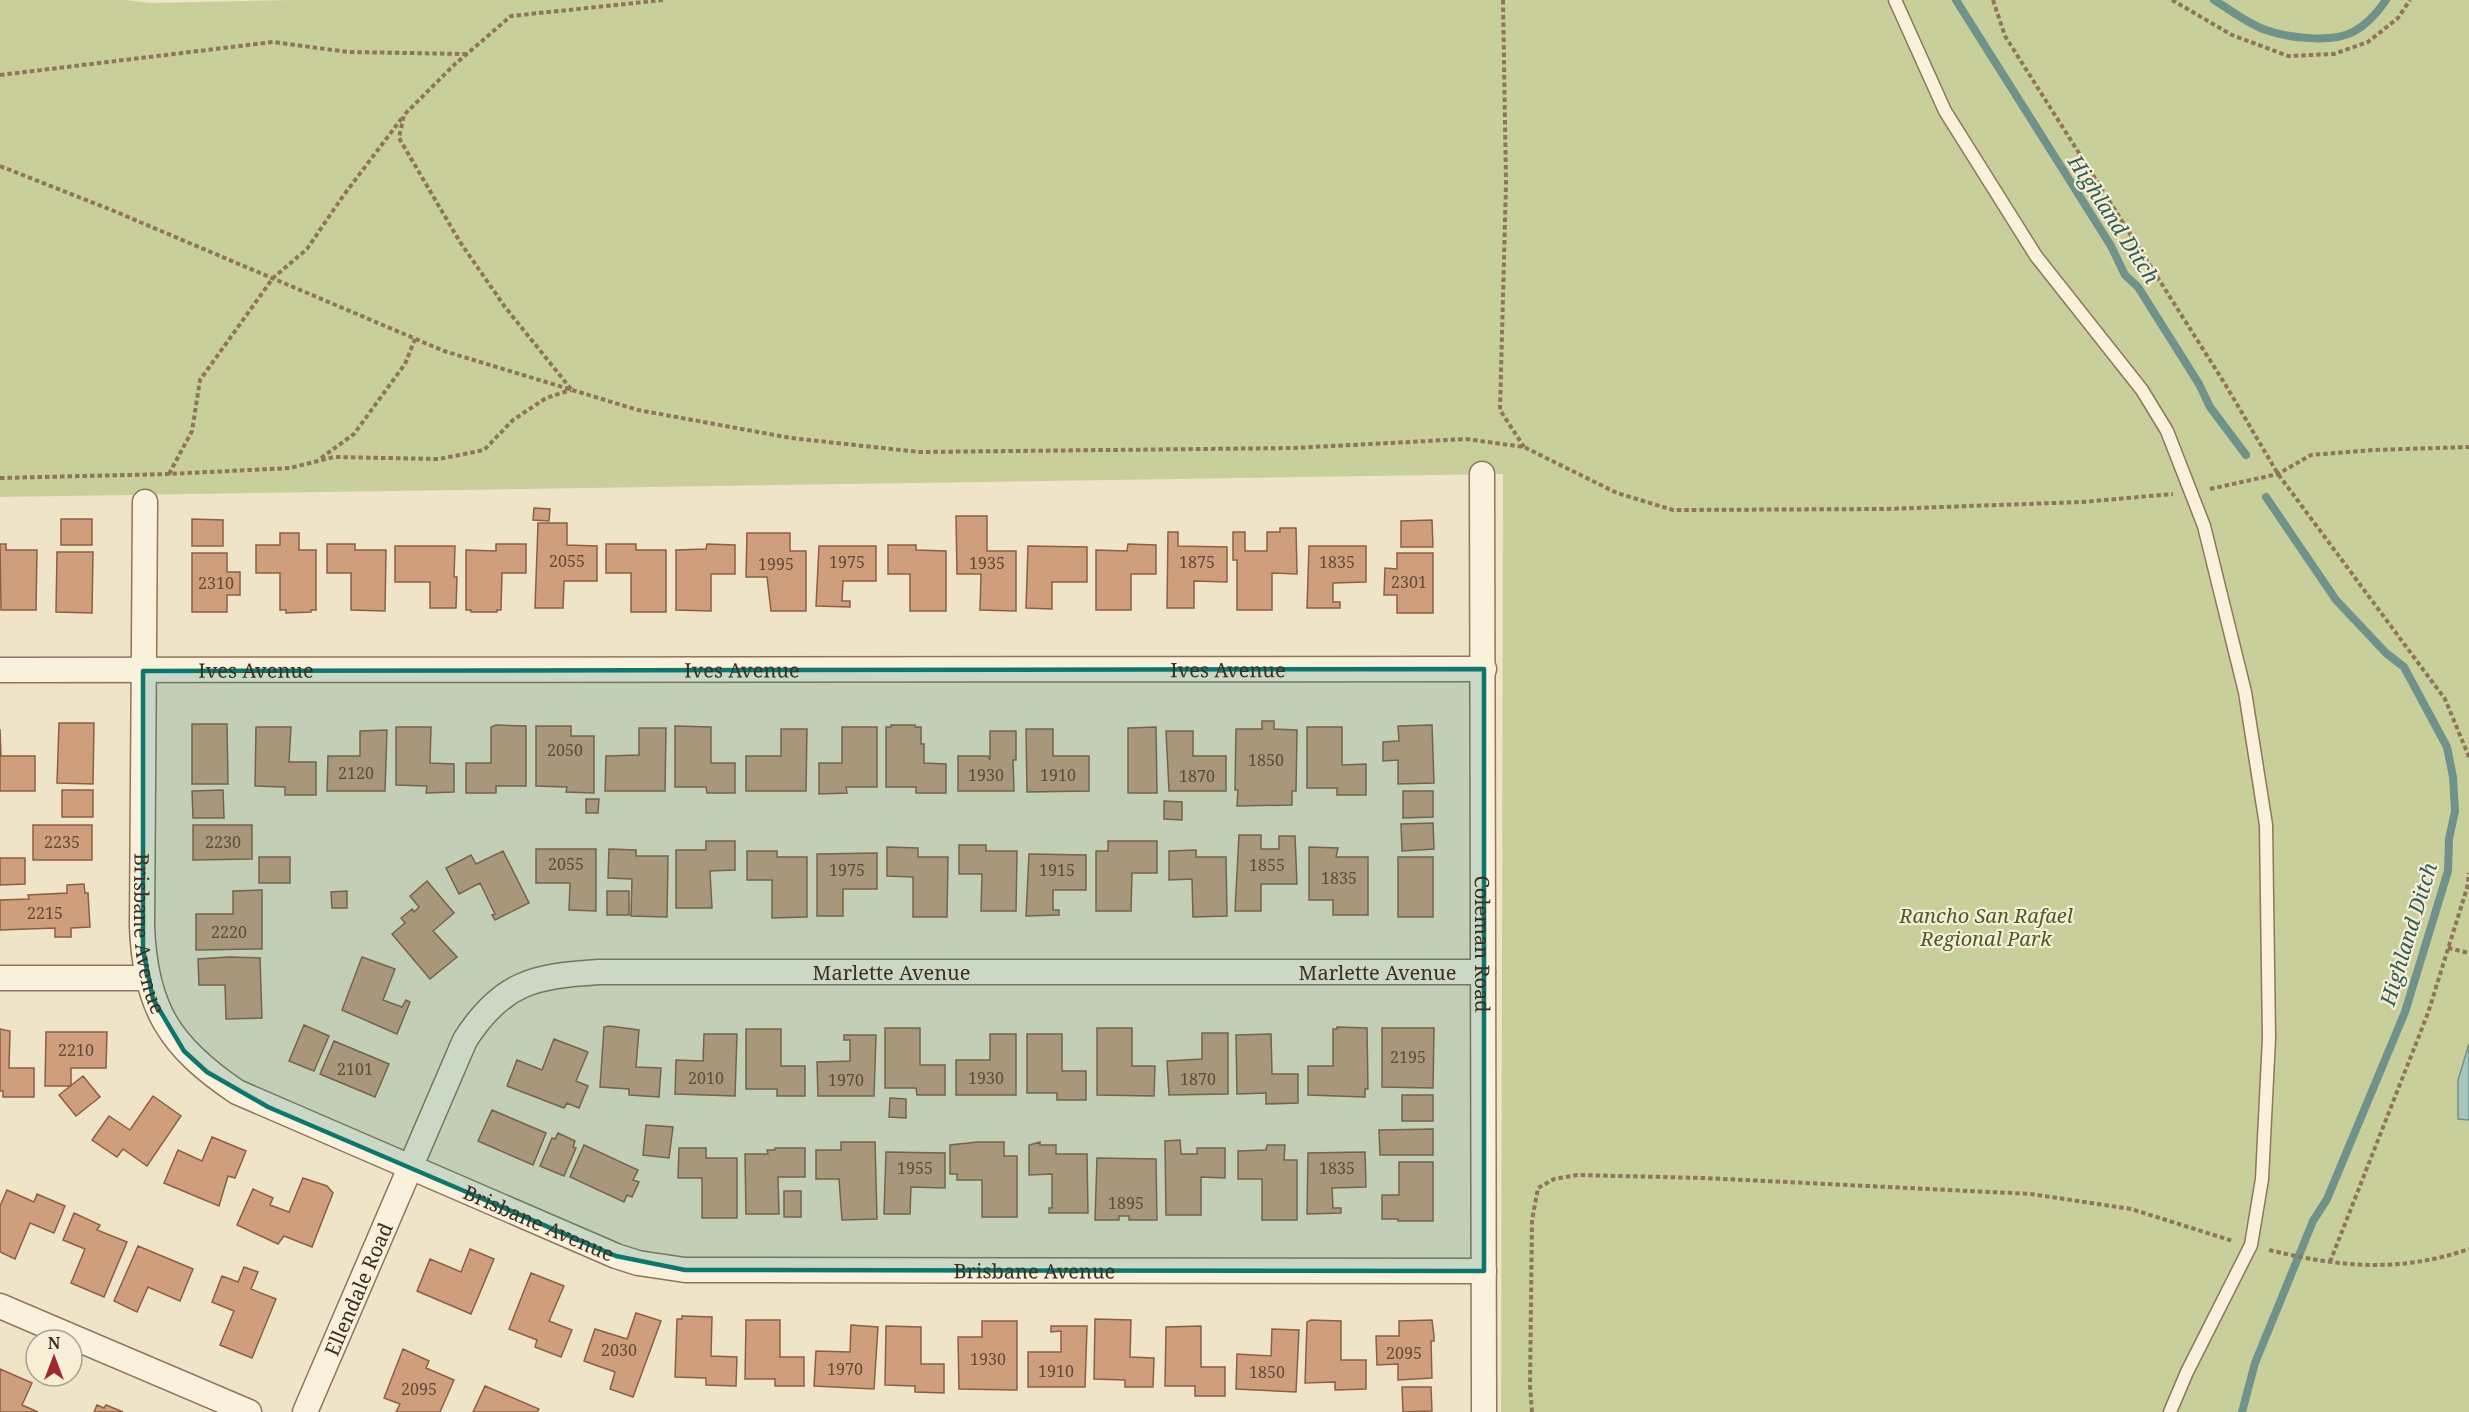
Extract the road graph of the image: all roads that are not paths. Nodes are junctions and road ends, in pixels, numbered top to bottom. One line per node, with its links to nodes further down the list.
1 (1894, 0): 16 (lane)
2 (1482, 474): 4 (street, Coleman Road)
3 (145, 502): 6 (street, Brisbane Avenue)
4 (1484, 669): 6 (street, Ives Avenue); 7 (street, Coleman Road)
5 (0, 670): 6 (street, Ives Avenue)
6 (143, 671): 9 (street, Brisbane Avenue)
7 (1483, 972): 10 (street, Marlette Avenue); 11 (street, Coleman Road)
8 (0, 978): 9 (street)
9 (148, 978): 10 (street, Brisbane Avenue)
10 (410, 1167): 11 (street, Brisbane Avenue); 14 (street, Ellendale Road)
11 (1484, 1271): 15 (street, Coleman Road)
12 (0, 1306): 13 (street)
13 (249, 1412)
14 (305, 1412)
15 (1484, 1412)
16 (2170, 1412)

